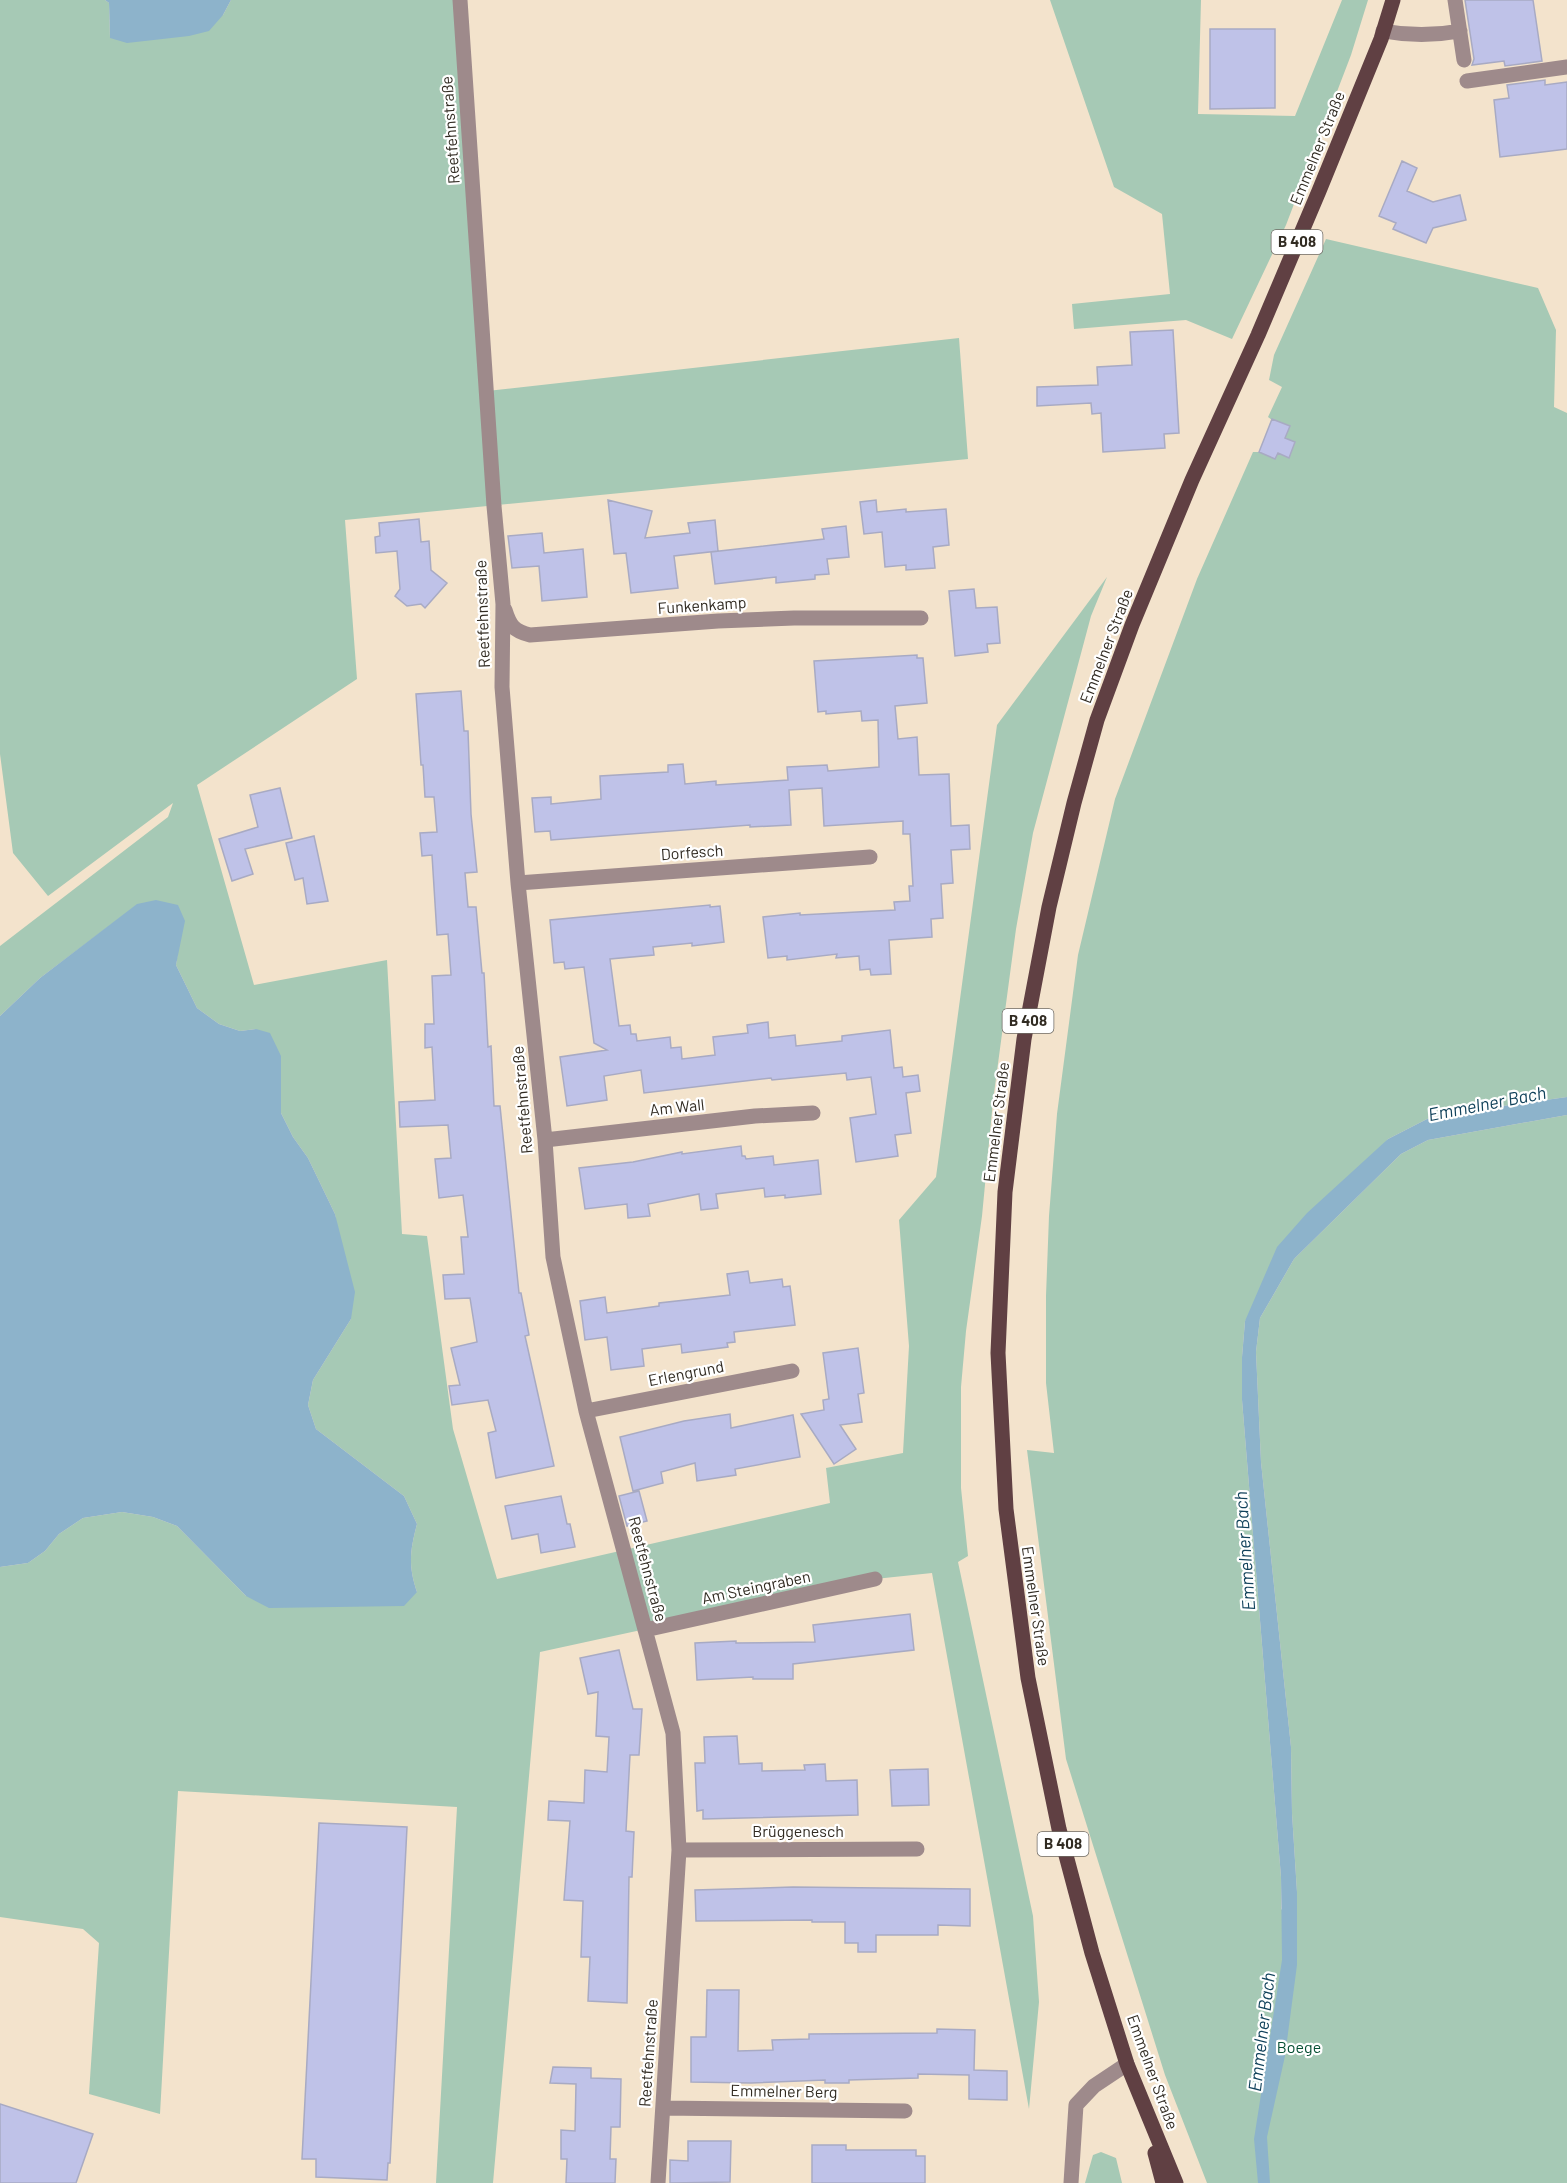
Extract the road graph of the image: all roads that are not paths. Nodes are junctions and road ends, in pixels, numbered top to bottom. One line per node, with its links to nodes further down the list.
1 (460, 0): 9 (street, Reetfehnstraße)
2 (1393, 0): 5 (main road, Emmelner Straße / B 408)
3 (1455, 0): 4 (street)
4 (1460, 31): 5 (street); 6 (street)
5 (1383, 32): 21 (main road, Emmelner Straße / B 408)
6 (1464, 60)
7 (1567, 68): 8 (street)
8 (1467, 81)
9 (503, 604): 10 (street, Funkenkamp); 12 (street, Reetfehnstraße)
10 (921, 618)
11 (870, 857): 12 (street, Dorfesch)
12 (518, 883): 14 (street, Reetfehnstraße)
13 (813, 1113): 14 (street, Am Wall)
14 (545, 1140): 16 (street, Reetfehnstraße)
15 (792, 1371): 16 (street, Erlengrund)
16 (586, 1411): 18 (street, Reetfehnstraße)
17 (875, 1579): 18 (street, Am Steingraben)
18 (645, 1630): 20 (street, Reetfehnstraße)
19 (917, 1849): 20 (street, Brüggenesch)
20 (679, 1850): 23 (street, Reetfehnstraße)
21 (1127, 2064): 22 (main road, Emmelner Straße / B 408); 26 (street)
22 (1140, 2095): 27 (main road); 28 (main road, Emmelner Straße / B 408)
23 (663, 2108): 24 (street, Emmelner Berg); 25 (street, Reetfehnstraße)
24 (905, 2111)
25 (658, 2183)
26 (1071, 2183)
27 (1163, 2183)
28 (1176, 2183)

